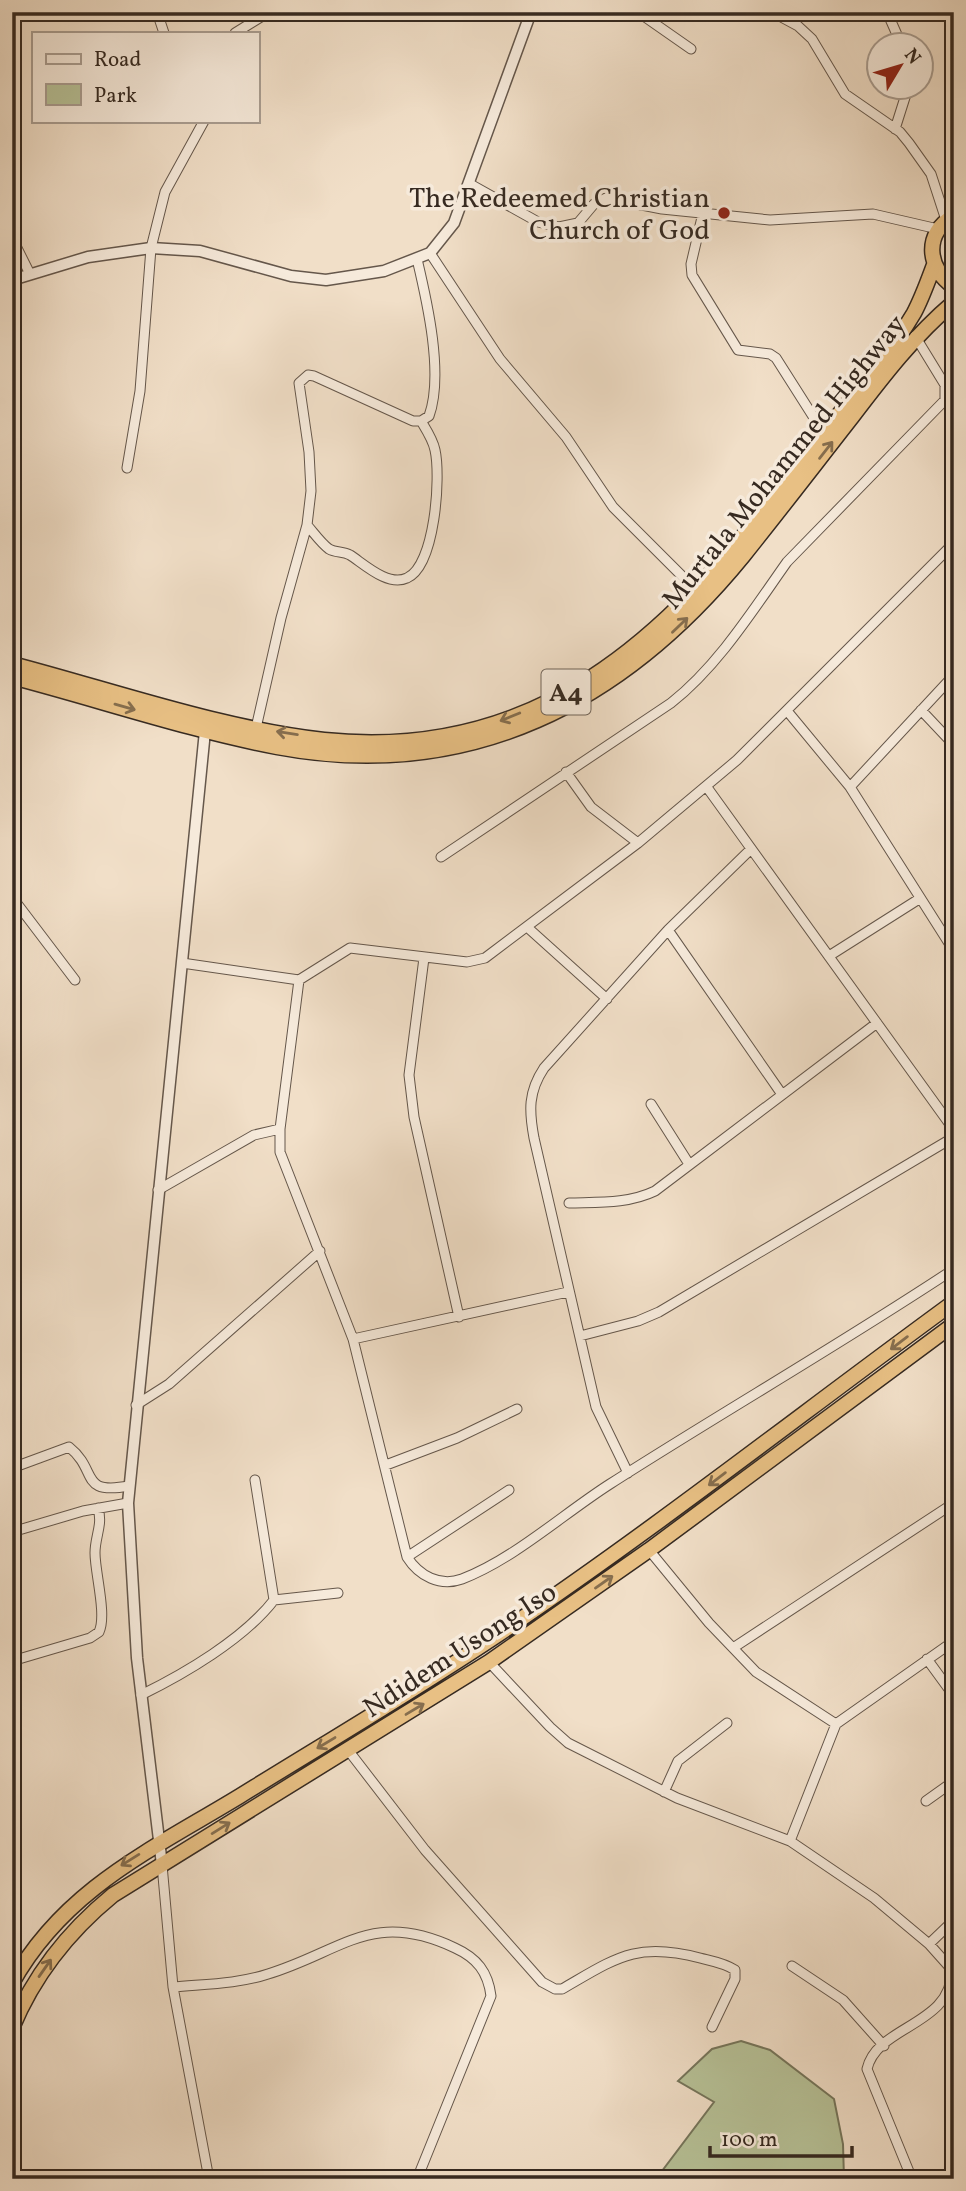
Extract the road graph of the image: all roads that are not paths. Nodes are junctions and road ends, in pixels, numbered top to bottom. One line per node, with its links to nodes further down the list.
1 (157, 12): 7 (street)
2 (270, 12): 8 (street)
3 (531, 12): 14 (street)
4 (638, 12): 10 (street)
5 (772, 12): 13 (street)
6 (887, 12): 9 (street)
7 (164, 32)
8 (237, 32)
9 (896, 32)
10 (691, 49)
11 (904, 102): 13 (street)
12 (203, 122): 18 (street)
13 (895, 129): 16 (street)
14 (470, 184): 15 (street); 19 (street)
15 (704, 213): 16 (street); 28 (street)
16 (946, 222): 21 (highway, A4)
17 (12, 238): 22 (street)
18 (151, 248): 20 (street); 22 (street); 29 (street)
19 (430, 253): 20 (street); 32 (street)
20 (417, 259): 27 (street)
21 (934, 265): 24 (highway); 28 (highway, Murtala Mohammed Highway / A4)
22 (30, 274): 23 (street)
23 (12, 280)
24 (954, 287)
25 (954, 302): 26 (highway, Murtala Mohammed Highway / A4)
26 (915, 336): 39 (highway, Murtala Mohammed Highway / A4, one-way to 26); 41 (street)
27 (421, 421): 30 (street); 30 (street)
28 (823, 432): 32 (highway, Murtala Mohammed Highway / A4)
29 (127, 468)
30 (307, 525): 38 (street)
31 (954, 542): 37 (street)
32 (696, 590): 38 (highway, Murtala Mohammed Highway / A4, one-way to 38)
33 (12, 664): 38 (highway, Murtala Mohammed Highway / A4)
34 (954, 675): 36 (street)
35 (12, 677): 39 (highway, Murtala Mohammed Highway / A4, one-way to 39)
36 (921, 710): 40 (street); 43 (street)
37 (788, 712): 42 (street); 43 (street)
38 (256, 728)
39 (205, 731): 56 (street)
40 (954, 745)
41 (566, 772): 44 (street); 46 (street)
42 (706, 786): 44 (street); 45 (street)
43 (850, 787): 48 (street)
44 (638, 843): 51 (street)
45 (751, 849): 52 (street); 54 (street)
46 (441, 858)
47 (12, 897): 49 (street)
48 (919, 899): 53 (street); 54 (street)
49 (21, 910): 50 (street); 57 (street)
50 (12, 918)
51 (527, 928): 55 (street); 59 (street)
52 (668, 930): 59 (street); 61 (street)
53 (954, 951)
54 (829, 956): 60 (street)
55 (424, 958): 58 (street); 75 (street)
56 (182, 964): 58 (street); 67 (street)
57 (75, 980)
58 (299, 980): 63 (street)
59 (607, 999): 73 (street)
60 (877, 1023): 61 (street); 64 (street)
61 (781, 1093): 66 (street)
62 (651, 1104): 66 (street)
63 (280, 1129): 67 (street); 70 (street)
64 (954, 1130)
65 (954, 1137): 77 (street)
66 (689, 1164): 68 (street)
67 (158, 1190): 79 (street)
68 (569, 1203)
69 (12, 1245): 72 (street)
70 (320, 1251): 78 (street); 79 (street)
71 (954, 1269): 83 (street)
72 (12, 1283)
73 (568, 1292): 75 (street); 77 (street)
74 (954, 1302): 109 (highway, Ndidem Usong Iso, one-way to 109)
75 (459, 1317): 78 (street)
76 (954, 1324): 91 (highway, Ndidem Usong Iso)
77 (580, 1336): 83 (street)
78 (353, 1339): 81 (street)
79 (136, 1405): 85 (street)
80 (517, 1409): 81 (street)
81 (386, 1465): 92 (street)
82 (12, 1468): 85 (street)
83 (628, 1473): 92 (street)
84 (255, 1480): 94 (street)
85 (129, 1486): 87 (street)
86 (509, 1490): 92 (street)
87 (128, 1503): 89 (street); 100 (street)
88 (954, 1503): 96 (street)
89 (99, 1508): 90 (street); 98 (street)
90 (12, 1532)
91 (649, 1550): 96 (street); 99 (highway, Ndidem Usong Iso, one-way to 91)
92 (407, 1558)
93 (338, 1592): 94 (street)
94 (274, 1600): 100 (street)
95 (954, 1641): 97 (street)
96 (733, 1648): 103 (street)
97 (928, 1659): 101 (street); 103 (street)
98 (12, 1661)
99 (489, 1662): 104 (highway, Ndidem Usong Iso, one-way to 99); 106 (street)
100 (141, 1695): 109 (street)
101 (954, 1696)
102 (727, 1723): 106 (street)
103 (836, 1724): 108 (street)
104 (348, 1750): 110 (highway, Ndidem Usong Iso, one-way to 104); 117 (street)
105 (954, 1781): 107 (street)
106 (664, 1792): 108 (street)
107 (926, 1801)
108 (790, 1841): 112 (street)
109 (159, 1844): 110 (street); 115 (highway, Ndidem Usong Iso, one-way to 115)
110 (162, 1865): 116 (street); 118 (highway, Ndidem Usong Iso, one-way to 110)
111 (954, 1920): 112 (street)
112 (929, 1944): 114 (street)
113 (792, 1966): 119 (street)
114 (953, 1971): 119 (street)
115 (12, 1983)
116 (173, 1987): 120 (street); 121 (street)
117 (712, 2027)
118 (12, 2028)
119 (884, 2046): 122 (street)
120 (209, 2179)
121 (417, 2179)
122 (912, 2179)

